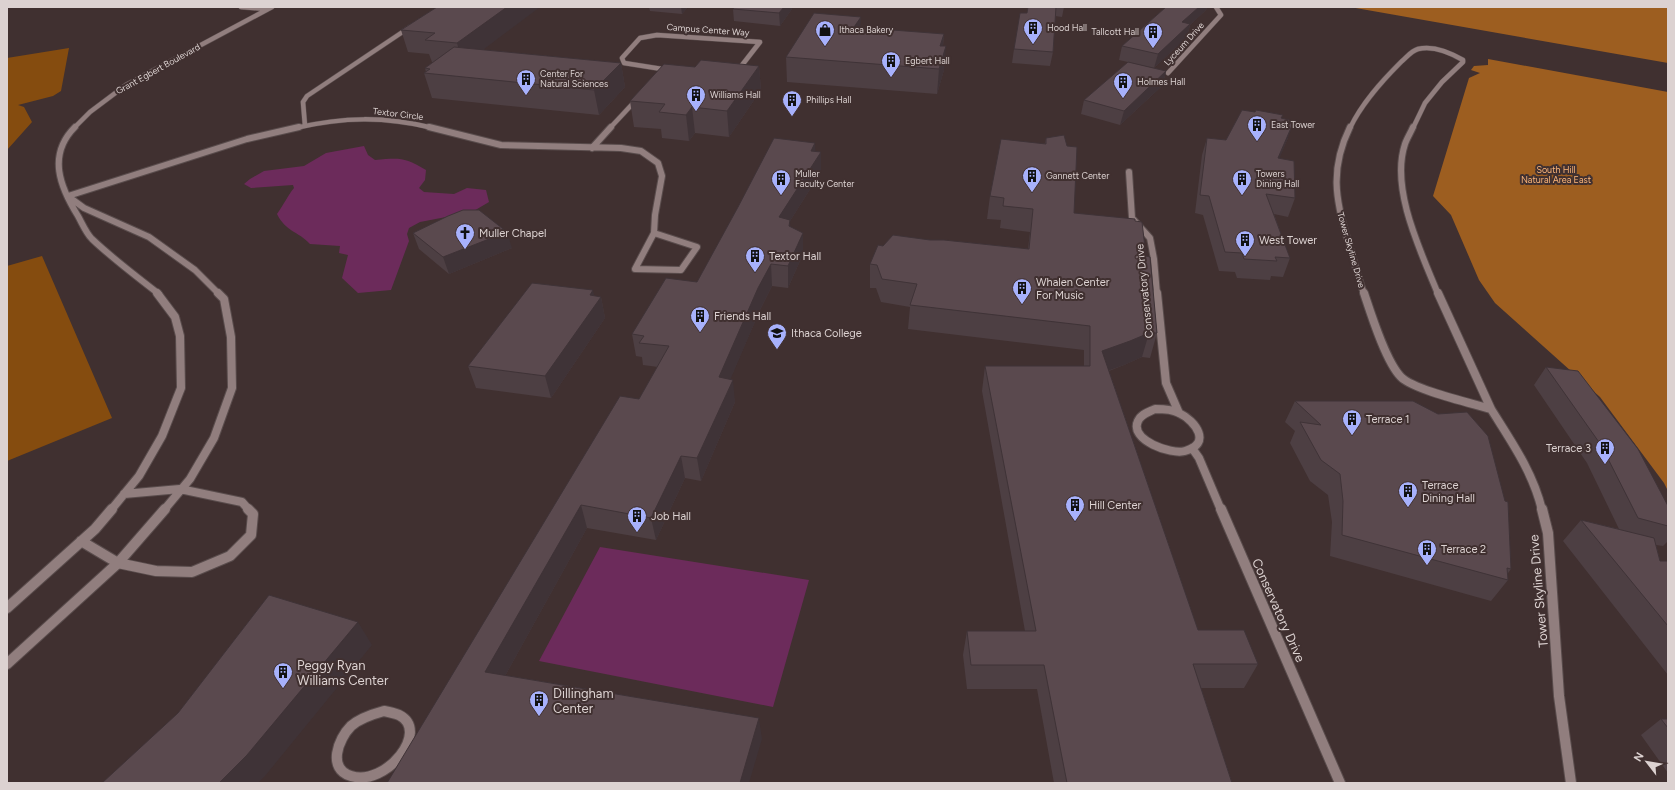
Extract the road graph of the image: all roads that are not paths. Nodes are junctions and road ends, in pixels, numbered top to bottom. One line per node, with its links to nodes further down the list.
1 (241, 7): 3 (street)
2 (1216, 7): 6 (street, Lyceum Drive)
3 (270, 8): 11 (street, Grant Egbert Boulevard)
4 (414, 24): 8 (street)
5 (661, 71): 5 (street, Campus Center Way)
6 (1168, 73)
7 (640, 96): 9 (street)
8 (305, 126): 9 (street, Textor Circle); 11 (street, Textor Circle)
9 (592, 148): 12 (street, Textor Circle)
10 (1129, 172): 14 (street, Conservatory Drive)
11 (68, 196): 16 (street); 17 (street, Grant Egbert Boulevard)
12 (654, 233): 12 (street, Textor Circle)
13 (1490, 409): 13 (street, Tower Skyline Drive); 24 (street, Tower Skyline Drive)
14 (1179, 413): 15 (street); 15 (street)
15 (1192, 448): 23 (street, Conservatory Drive)
16 (180, 489): 17 (street); 19 (street); 19 (street)
17 (124, 494): 18 (street, Grant Egbert Boulevard)
18 (81, 541): 19 (street); 20 (street, Grant Egbert Boulevard)
19 (118, 562): 21 (street)
20 (7, 608)
21 (7, 664)
22 (350, 780): 22 (street)
23 (1340, 783)
24 (1571, 783)

